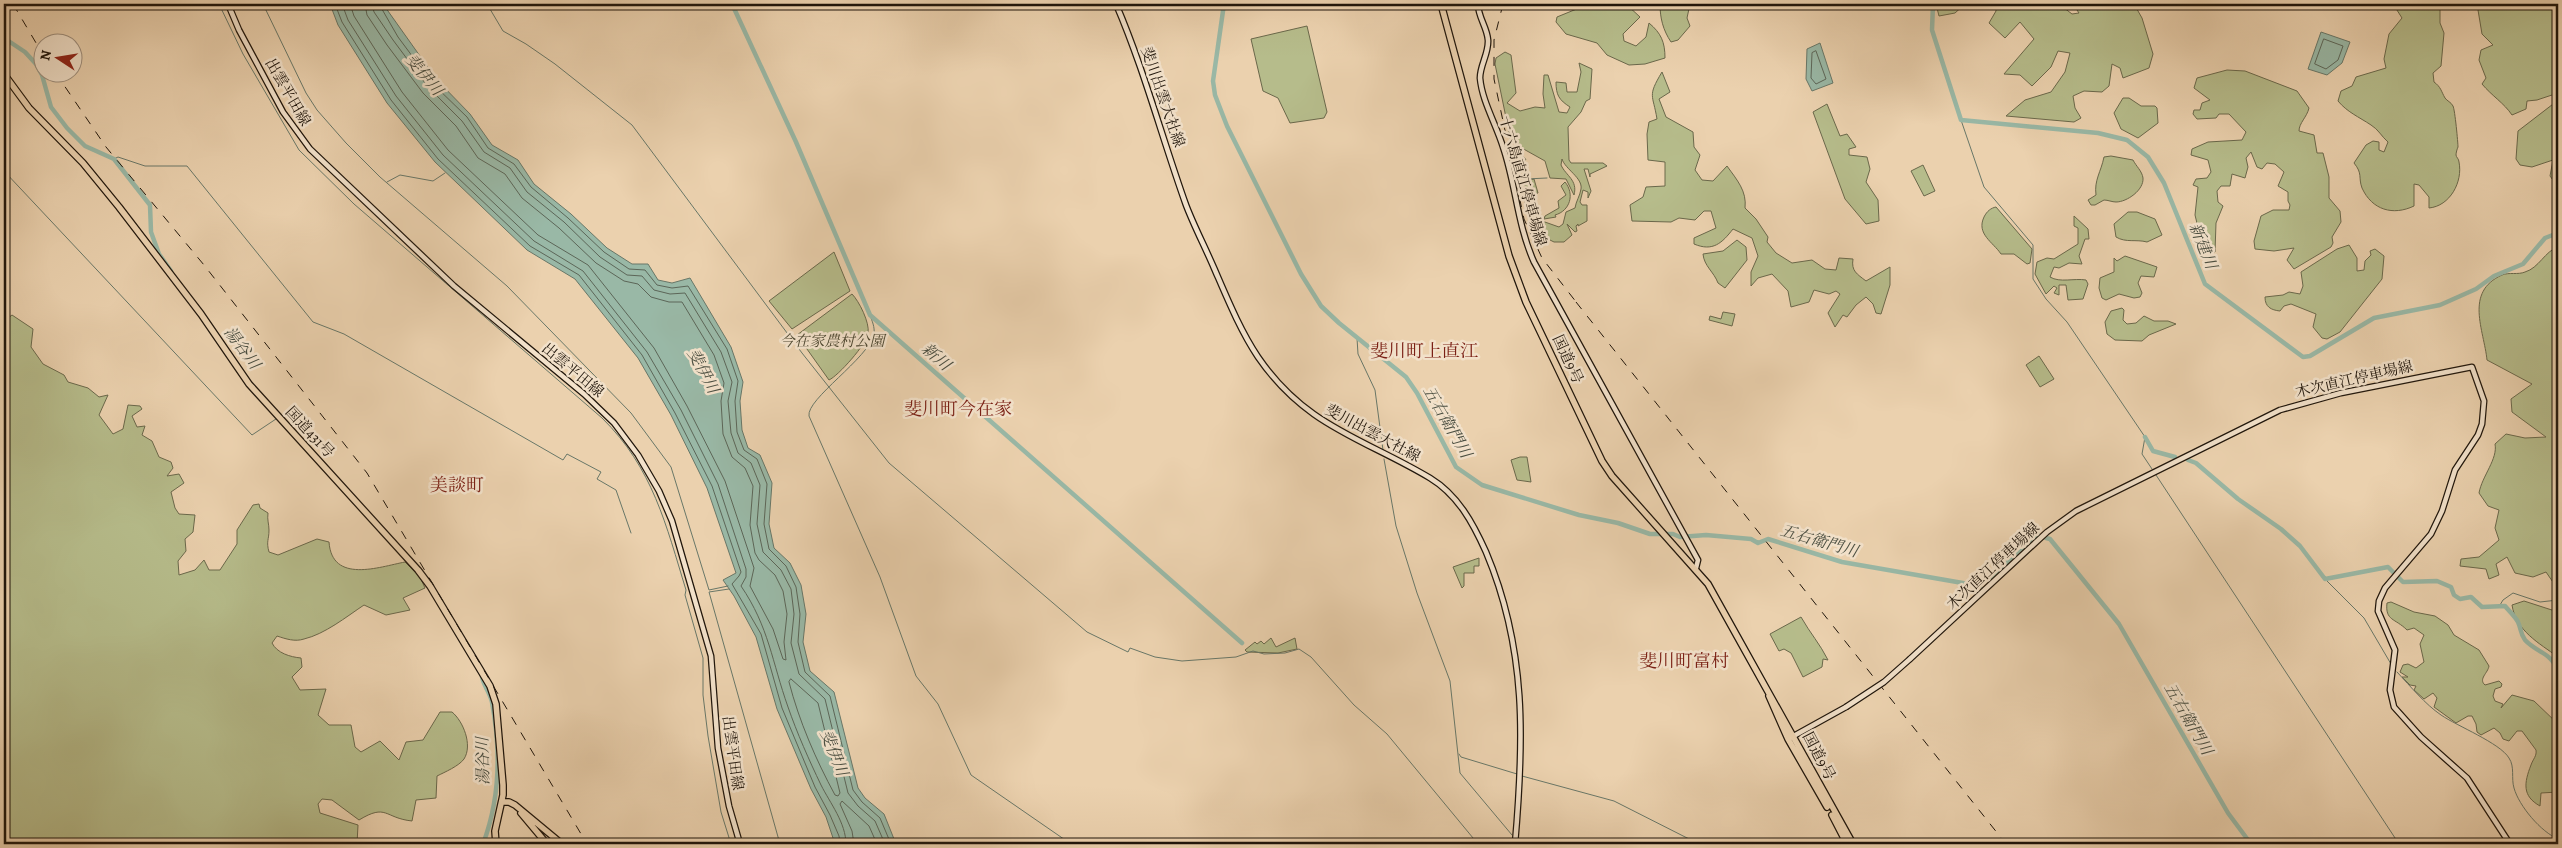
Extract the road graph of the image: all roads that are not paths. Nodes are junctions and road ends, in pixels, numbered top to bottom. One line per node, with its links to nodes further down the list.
1 (228, 4): 12 (main road, 出雲平田線)
2 (1116, 4): 13 (main road, 斐川出雲大社線)
3 (1442, 4): 6 (highway, 国道9号)
4 (1478, 4): 6 (main road, 十六島直江停車場線)
5 (4, 74): 8 (highway, 国道431号)
6 (1696, 568): 7 (highway, 国道9号)
7 (1791, 737): 14 (highway, 国道9号); 15 (highway, 国道9号); 16 (main road, 木次直江停車場線, bridge)
8 (502, 802): 9 (highway, 国道431号); 10 (highway); 11 (highway)
9 (496, 844)
10 (547, 844)
11 (562, 844)
12 (740, 844)
13 (1515, 844)
14 (1847, 844)
15 (1853, 844)
16 (2510, 844)

